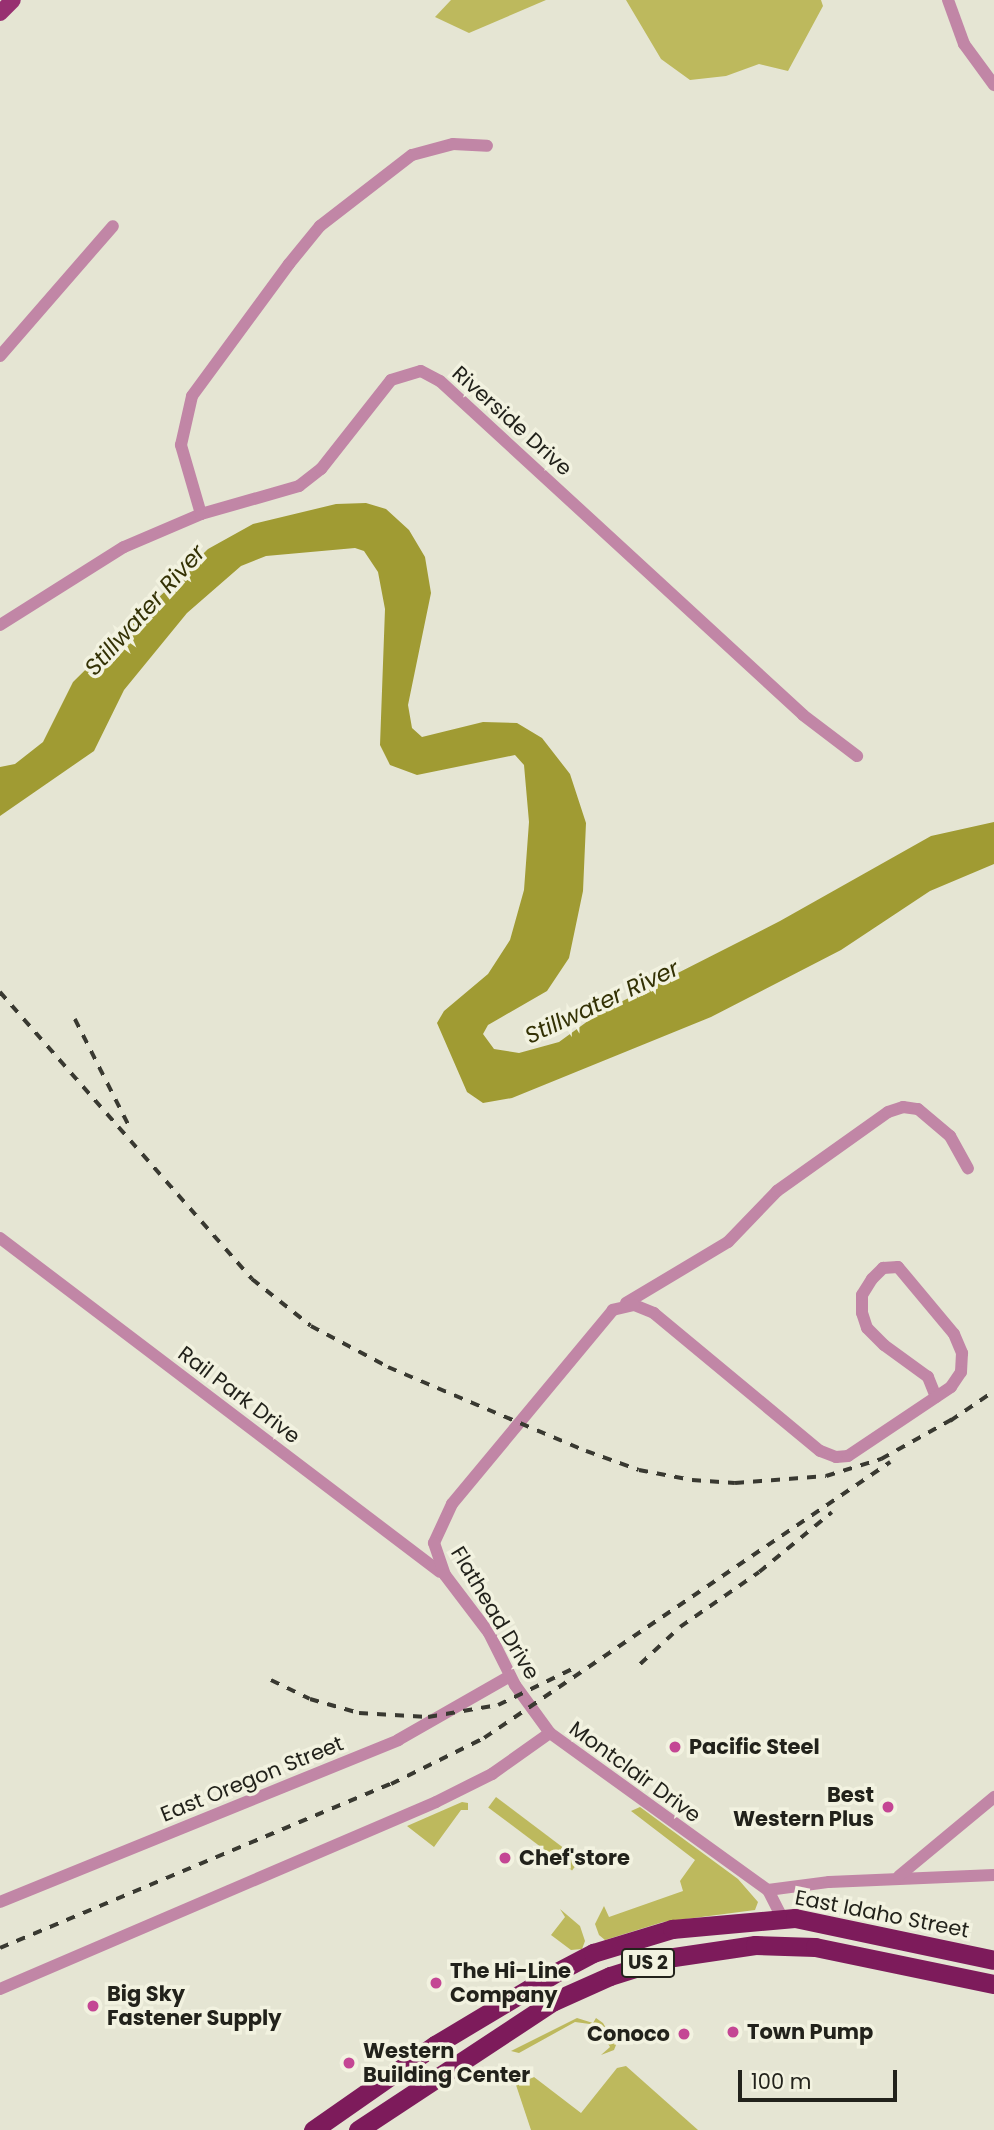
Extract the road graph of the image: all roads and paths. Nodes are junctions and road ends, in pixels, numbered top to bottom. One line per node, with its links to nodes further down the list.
1 (13, 0): 3 (main road)
2 (948, 0): 4 (street)
3 (0, 13)
4 (994, 85)
5 (487, 146): 8 (street)
6 (113, 226): 7 (street)
7 (0, 356)
8 (201, 514): 9 (street, Riverside Drive); 10 (street, Riverside Drive)
9 (0, 625)
10 (857, 756)
11 (968, 1168): 13 (street, Flathead Drive)
12 (0, 1238): 15 (street, Rail Park Drive)
13 (614, 1310): 14 (street); 15 (street, Flathead Drive)
14 (936, 1397): 14 (street)
15 (452, 1585): 16 (street, Flathead Drive)
16 (510, 1676): 17 (street, Flathead Drive); 22 (street, East Oregon Street)
17 (550, 1733): 21 (street, Montclair Drive); 26 (street)
18 (994, 1797): 20 (street)
19 (994, 1875): 20 (street)
20 (885, 1880): 21 (street)
21 (768, 1890): 23 (street, Montclair Drive)
22 (0, 1902)
23 (782, 1917): 24 (highway, East Idaho Street / US 2); 27 (highway, East Idaho Street / US 2)
24 (994, 1960)
25 (994, 1984): 28 (highway, East Idaho Street / US 2)
26 (0, 1989)
27 (313, 2130)
28 (358, 2130)

